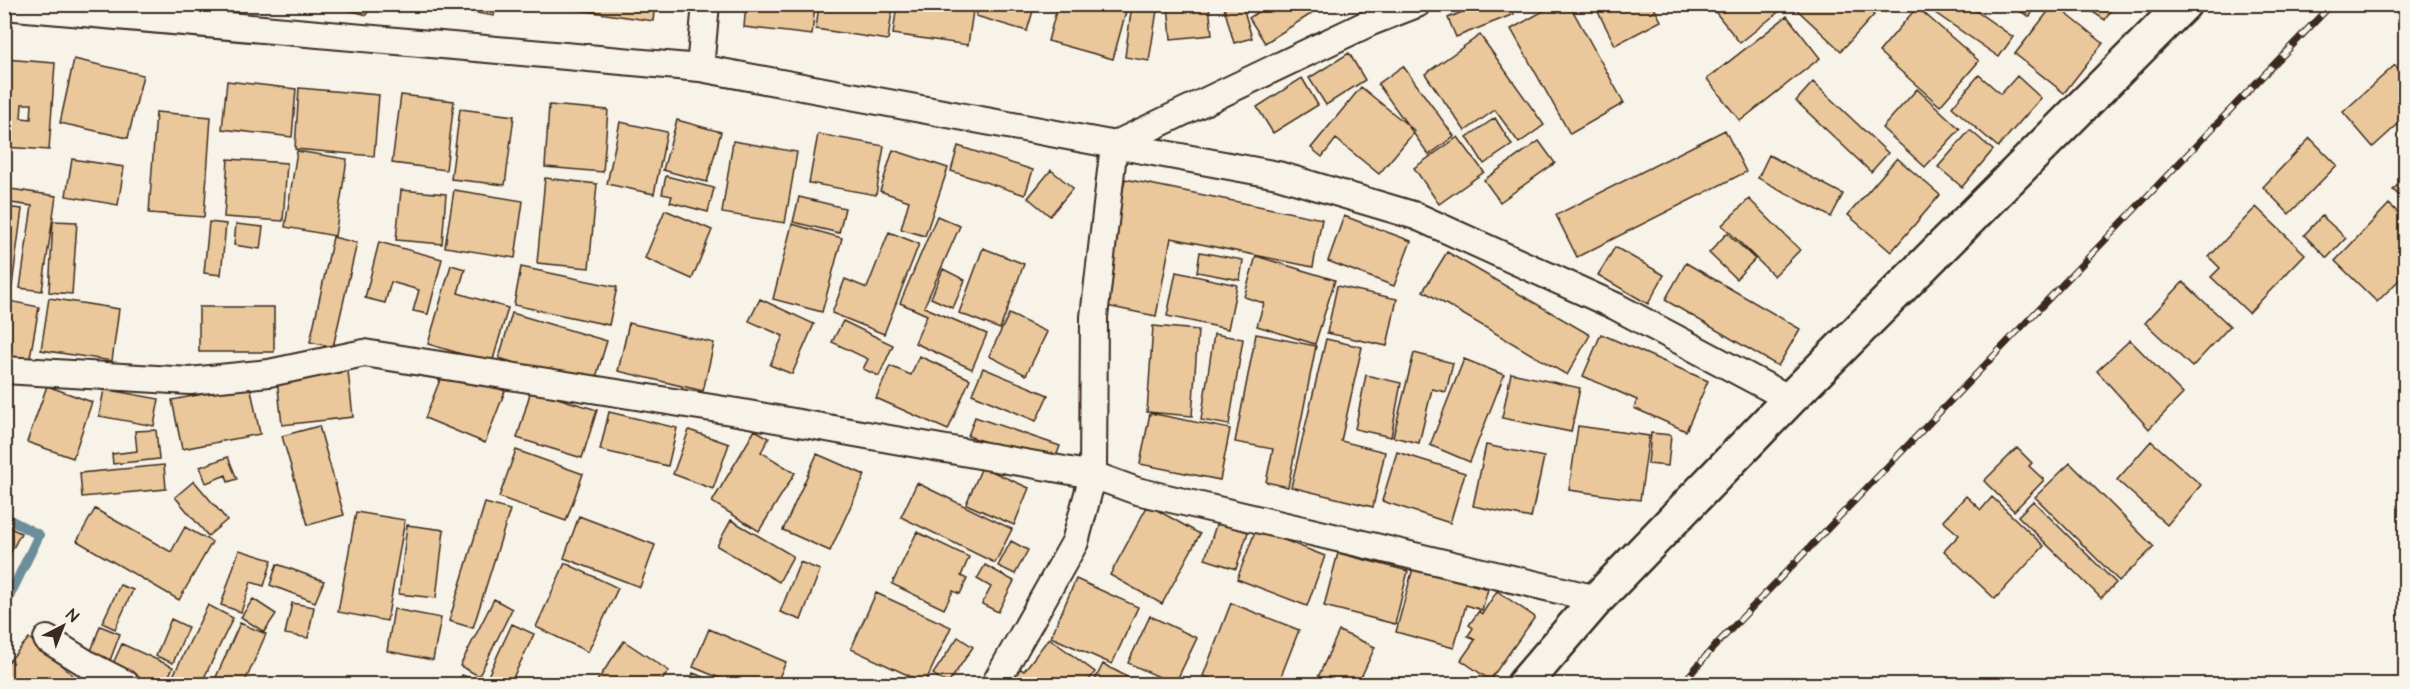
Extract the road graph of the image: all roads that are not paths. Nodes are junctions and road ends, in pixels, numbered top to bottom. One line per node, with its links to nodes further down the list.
1 (706, 4): 5 (street)
2 (1417, 4): 6 (street)
3 (2184, 4): 8 (main road)
4 (4, 6): 5 (street)
5 (700, 68): 6 (street)
6 (1114, 145): 8 (street); 9 (street)
7 (4, 370): 9 (street)
8 (1790, 399): 10 (main road)
9 (1093, 475): 10 (street); 13 (street)
10 (1597, 598): 14 (main road)
11 (47, 639): 12 (street)
12 (126, 684)
13 (994, 684)
14 (1524, 684)

